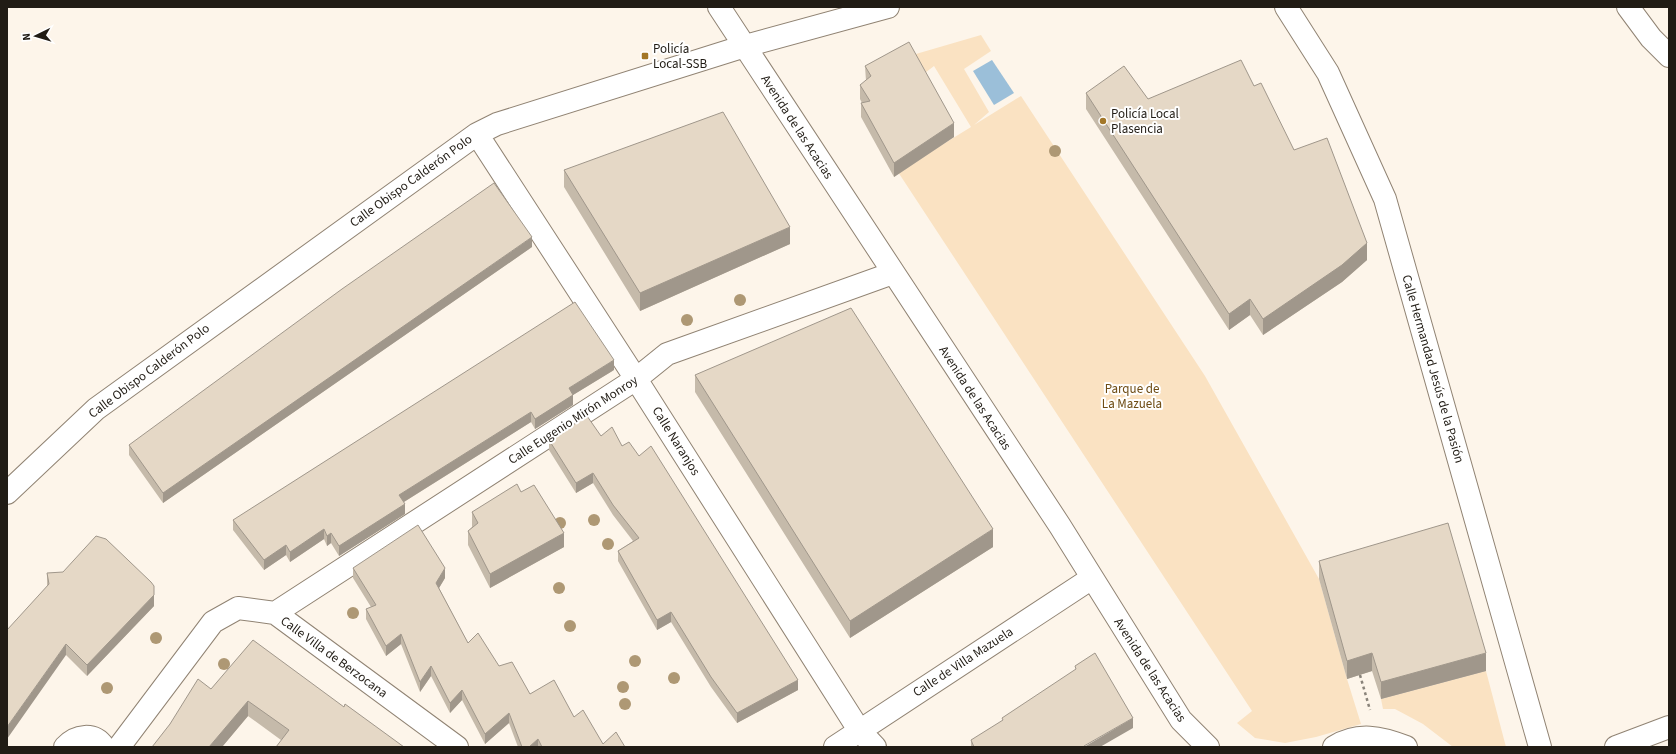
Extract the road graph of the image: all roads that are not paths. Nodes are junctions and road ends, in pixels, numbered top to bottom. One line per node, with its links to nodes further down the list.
1 (719, 7): 5 (street, Avenida de las Acacias)
2 (888, 7): 5 (street, Calle Obispo Calderón Polo)
3 (1286, 7): 24 (street, Calle Hermandad Jesús de la Pasión)
4 (1628, 7): 6 (street)
5 (745, 46): 7 (street, Calle Obispo Calderón Polo); 8 (street, Avenida de las Acacias)
6 (1669, 56)
7 (477, 134): 9 (street, Calle Naranjos); 10 (street, Calle Obispo Calderón Polo)
8 (893, 273): 9 (street, Calle Eugenio Mirón Monroy); 11 (street, Avenida de las Acacias)
9 (636, 379): 12 (street, Calle Eugenio Mirón Monroy); 14 (street, Calle Naranjos)
10 (7, 493)
11 (1092, 578): 14 (street, Calle de Villa Mazuela); 21 (street, Avenida de las Acacias)
12 (275, 613): 17 (street, Calle Villa de Berzocana); 18 (street, Calle Villa de Berzocana)
13 (1669, 727): 25 (street)
14 (859, 730): 19 (street, Calle de Villa Mazuela); 20 (street, Calle Naranjos)
15 (65, 747): 16 (street)
16 (104, 747)
17 (119, 747)
18 (457, 747)
19 (834, 747)
20 (875, 747)
21 (1208, 747)
22 (1334, 747): 23 (street)
23 (1406, 747)
24 (1540, 747)
25 (1616, 747)

